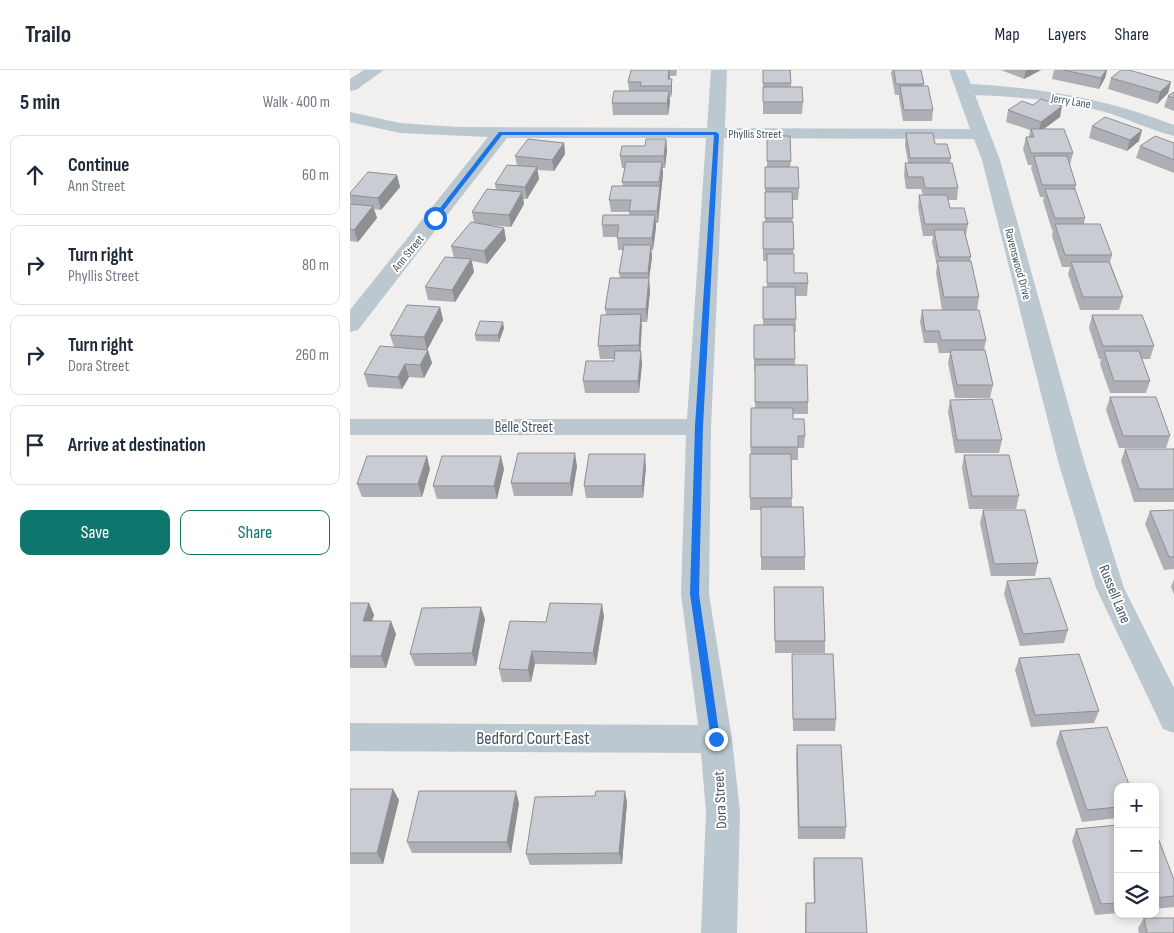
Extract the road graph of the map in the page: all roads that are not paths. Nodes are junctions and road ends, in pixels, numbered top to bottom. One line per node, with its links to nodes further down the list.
1 (376, 70): 4 (street)
2 (719, 70): 9 (street, Dora Street)
3 (957, 70): 5 (street, Ravenswood Drive)
4 (350, 86)
5 (964, 89): 7 (street, Jerry Lane); 10 (street, Ravenswood Drive)
6 (350, 117): 8 (street, Phyllis Street)
7 (1174, 131)
8 (501, 133): 9 (street, Phyllis Street); 11 (street, Ann Street)
9 (716, 134): 10 (street, Phyllis Street); 12 (street, Dora Street)
10 (981, 134): 14 (street, Ravenswood Drive)
11 (350, 325)
12 (699, 426): 13 (street, Belle Street); 17 (street, Dora Street)
13 (350, 427)
14 (1071, 461): 15 (street, Russell Lane)
15 (1174, 720)
16 (350, 737): 17 (street, Bedford Court East)
17 (716, 739): 18 (street, Dora Street)
18 (719, 933)

